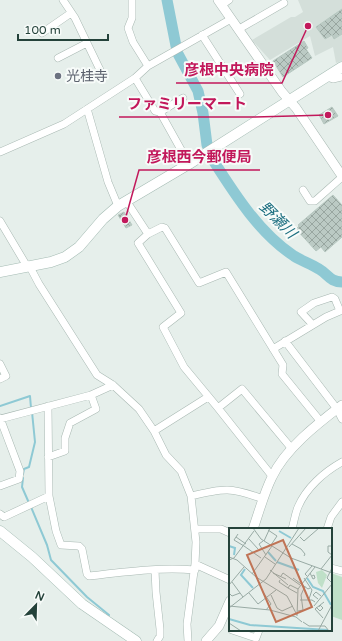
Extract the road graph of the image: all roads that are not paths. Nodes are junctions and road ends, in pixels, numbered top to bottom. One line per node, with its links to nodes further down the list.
1 (63, 0): 5 (street)
2 (132, 0): 12 (street)
3 (223, 2): 6 (street)
4 (284, 4): 7 (street)
5 (71, 13): 8 (street); 10 (street)
6 (231, 19): 7 (street); 9 (street)
7 (239, 29): 20 (street)
8 (42, 33)
9 (202, 35): 12 (street); 18 (street)
10 (87, 43): 11 (street); 14 (street)
11 (58, 58)
12 (148, 66): 17 (street)
13 (342, 67): 15 (main road)
14 (101, 72)
15 (328, 77): 16 (street); 20 (main road)
16 (342, 77)
17 (135, 78): 21 (street); 22 (street)
18 (240, 94)
19 (183, 98): 22 (street)
20 (289, 100): 24 (main road); 25 (street)
21 (86, 110): 23 (street); 27 (street)
22 (160, 112): 24 (street)
23 (0, 152)
24 (189, 164): 27 (main road)
25 (342, 177): 26 (street)
26 (303, 190)
27 (123, 204): 29 (street); 30 (main road)
28 (0, 221): 30 (street)
29 (148, 234): 34 (street); 39 (street)
30 (30, 267): 31 (main road); 37 (street)
31 (0, 272)
32 (312, 324): 32 (street); 33 (street)
33 (285, 341): 34 (street); 41 (street)
34 (273, 348): 45 (street)
35 (0, 364): 36 (street)
36 (0, 379)
37 (113, 385): 38 (street); 46 (street)
38 (91, 395): 40 (street); 48 (street)
39 (208, 397): 42 (street); 46 (street)
40 (48, 406): 43 (street); 48 (street)
41 (340, 407): 44 (street); 45 (street)
42 (218, 408): 47 (street); 50 (street)
43 (0, 419): 51 (street)
44 (342, 419)
45 (321, 422): 47 (street)
46 (154, 431): 53 (street)
47 (292, 449): 50 (street)
48 (48, 457): 52 (street)
49 (342, 462): 58 (street)
50 (272, 476): 54 (street)
51 (0, 486)
52 (49, 496): 56 (street); 65 (street)
53 (192, 496): 54 (street); 60 (street)
54 (263, 499): 57 (street)
55 (342, 502): 59 (street)
56 (0, 514)
57 (253, 528)
58 (292, 528)
59 (327, 528)
60 (195, 529): 62 (street); 63 (street)
61 (0, 531): 73 (main road)
62 (229, 532)
63 (195, 567): 65 (street); 67 (street); 75 (street)
64 (332, 568): 66 (street)
65 (155, 570): 74 (street)
66 (342, 571)
67 (229, 580)
68 (229, 603): 69 (street)
69 (219, 626): 70 (street); 76 (street)
70 (229, 629)
71 (234, 631): 72 (street)
72 (259, 631)
73 (136, 641)
74 (157, 641)
75 (188, 641)
76 (206, 641)

